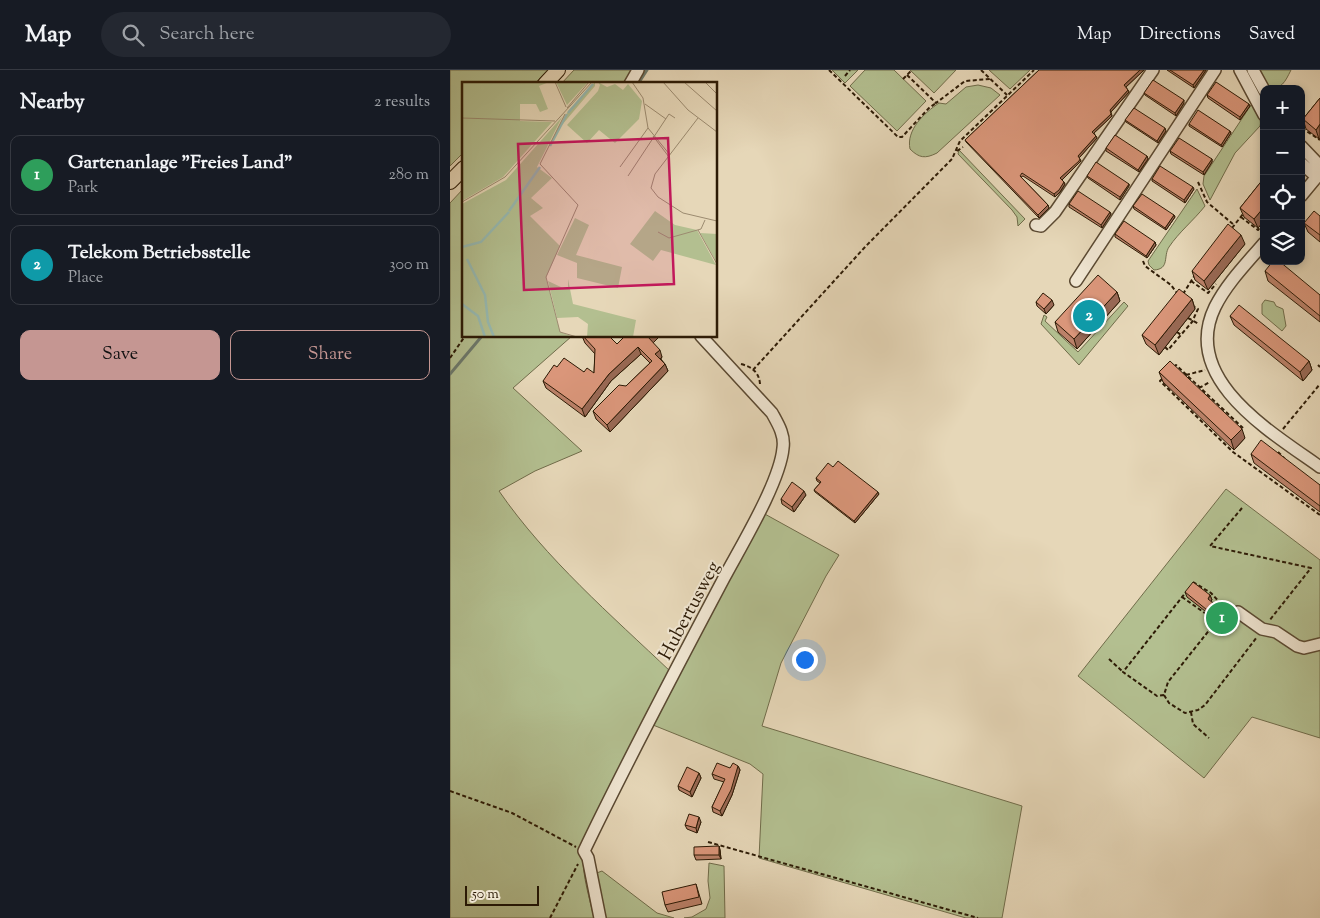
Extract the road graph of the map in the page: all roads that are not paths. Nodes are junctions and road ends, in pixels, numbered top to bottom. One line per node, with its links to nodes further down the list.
1 (558, 70): 7 (main road)
2 (638, 70): 8 (street)
3 (1153, 70): 17 (street)
4 (1215, 70): 19 (street)
5 (1240, 70): 10 (street)
6 (1253, 70): 9 (street)
7 (547, 82)
8 (631, 82)
9 (1261, 85)
10 (1260, 108)
11 (1305, 152): 14 (street)
12 (1305, 164): 14 (street)
13 (462, 170): 15 (main road)
14 (1319, 172): 16 (street)
15 (450, 182)
16 (1305, 191)
17 (1036, 225)
18 (1260, 247): 21 (street)
19 (1076, 281)
20 (703, 338): 24 (street, Hubertusweg)
21 (1320, 467)
22 (1238, 612): 23 (street)
23 (1320, 644)
24 (600, 918)

